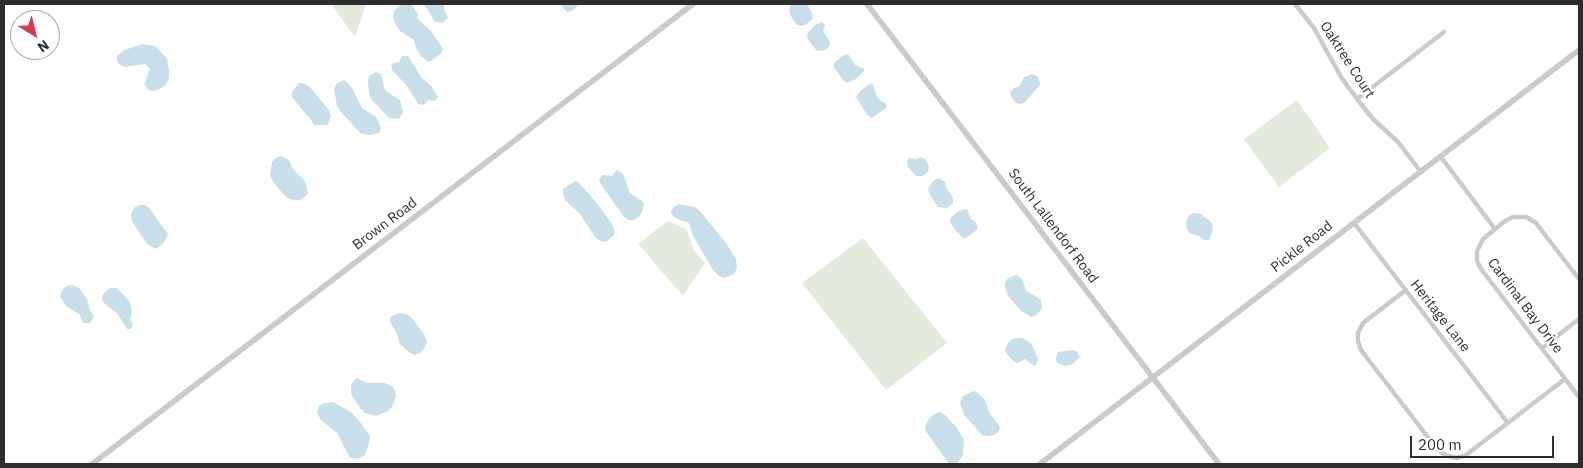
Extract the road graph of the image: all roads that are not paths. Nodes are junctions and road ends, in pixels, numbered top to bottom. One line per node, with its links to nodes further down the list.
1 (693, 4): 19 (street, Brown Road)
2 (867, 4): 15 (street, South Lallendorf Road)
3 (1295, 4): 6 (street, Oaktree Court)
4 (1444, 32): 6 (street)
5 (1579, 50): 7 (street, Pickle Road)
6 (1357, 99): 8 (street, Oaktree Court)
7 (1440, 157): 8 (street, Pickle Road); 10 (street)
8 (1421, 172): 9 (street, Pickle Road)
9 (1354, 223): 12 (street, Heritage Lane); 15 (street, Pickle Road)
10 (1496, 229): 11 (street, Cardinal Bay Drive); 14 (street, Cardinal Bay Drive)
11 (1579, 279)
12 (1406, 290): 18 (street, Heritage Lane); 18 (street)
13 (1579, 319): 14 (street)
14 (1542, 348): 16 (street, Cardinal Bay Drive)
15 (1152, 377): 20 (street, Pickle Road); 21 (street, South Lallendorf Road)
16 (1565, 379): 17 (street, Cardinal Bay Drive); 18 (street)
17 (1579, 397)
18 (1508, 423)
19 (92, 464)
20 (1040, 464)
21 (1219, 464)

